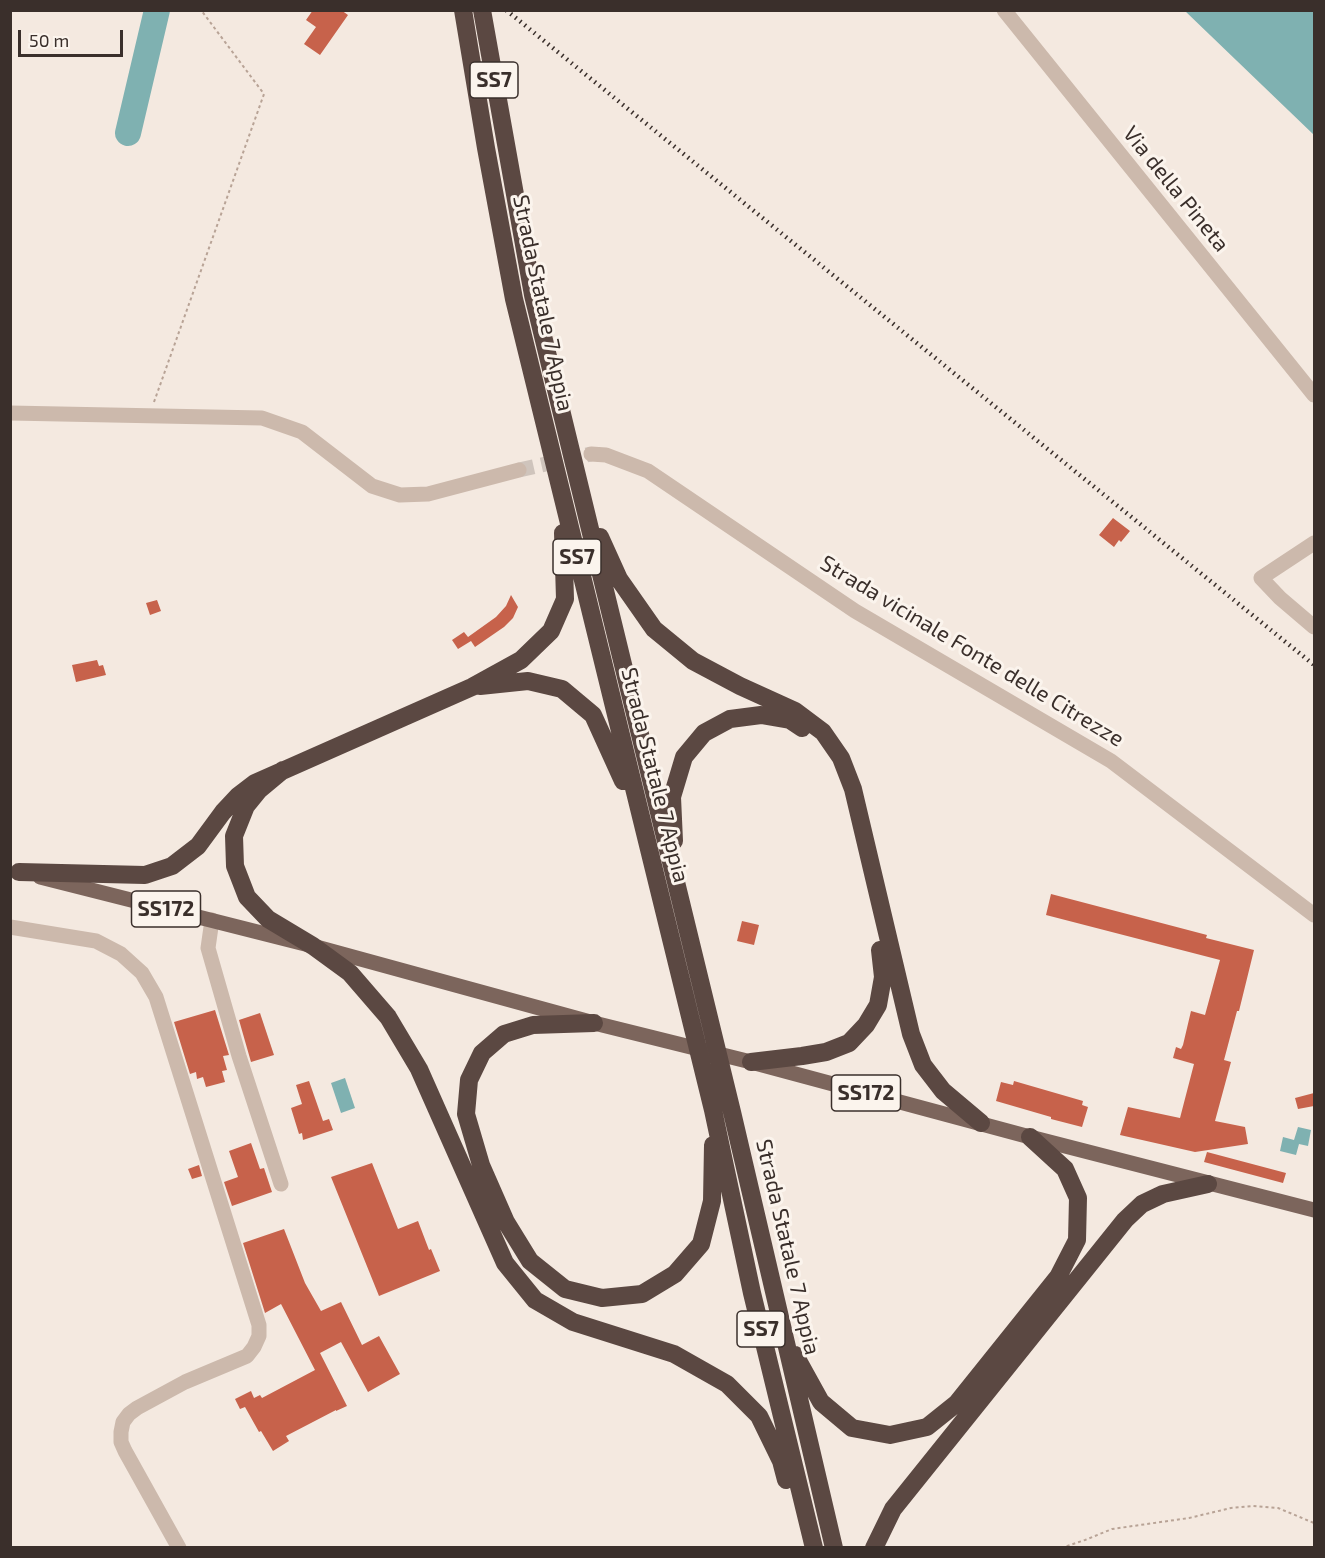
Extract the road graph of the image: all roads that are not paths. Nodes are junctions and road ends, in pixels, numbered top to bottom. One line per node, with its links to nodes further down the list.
1 (463, 10): 9 (highway, Strada Statale 7 Appia / SS7)
2 (482, 10): 8 (highway, Strada Statale 7 Appia / SS7)
3 (1004, 10): 4 (street, Via della Pineta)
4 (1314, 395)
5 (10, 413): 7 (street)
6 (591, 454): 17 (street, Strada vicinale Fonte delle Citrezze)
7 (519, 470)
8 (580, 494): 16 (highway, Strada Statale 7 Appia / SS7); 24 (highway)
9 (562, 499): 12 (highway); 14 (highway, Strada Statale 7 Appia / SS7)
10 (1314, 543): 11 (street)
11 (1314, 627)
12 (472, 687): 13 (highway); 14 (highway)
13 (283, 770): 15 (highway); 20 (highway)
14 (641, 821): 23 (highway, Strada Statale 7 Appia / SS7)
15 (15, 871): 18 (main road, SS172)
16 (675, 882): 22 (highway); 29 (highway, Strada Statale 7 Appia / SS7)
17 (1314, 915)
18 (212, 920): 20 (main road, SS172); 26 (street)
19 (10, 927): 30 (street)
20 (313, 946): 21 (main road, SS172); 31 (highway)
21 (594, 1023): 22 (main road, SS172); 23 (highway)
22 (751, 1062): 24 (main road, SS172)
23 (713, 1110): 32 (highway, Strada Statale 7 Appia / SS7)
24 (981, 1124): 25 (main road, SS172)
25 (1030, 1137): 27 (main road, SS172); 29 (highway)
26 (281, 1184)
27 (1208, 1184): 28 (main road, SS172); 34 (highway)
28 (1314, 1210)
29 (784, 1334): 33 (highway, Strada Statale 7 Appia / SS7)
30 (179, 1548)
31 (806, 1548)
32 (814, 1548)
33 (834, 1548)
34 (874, 1548)

